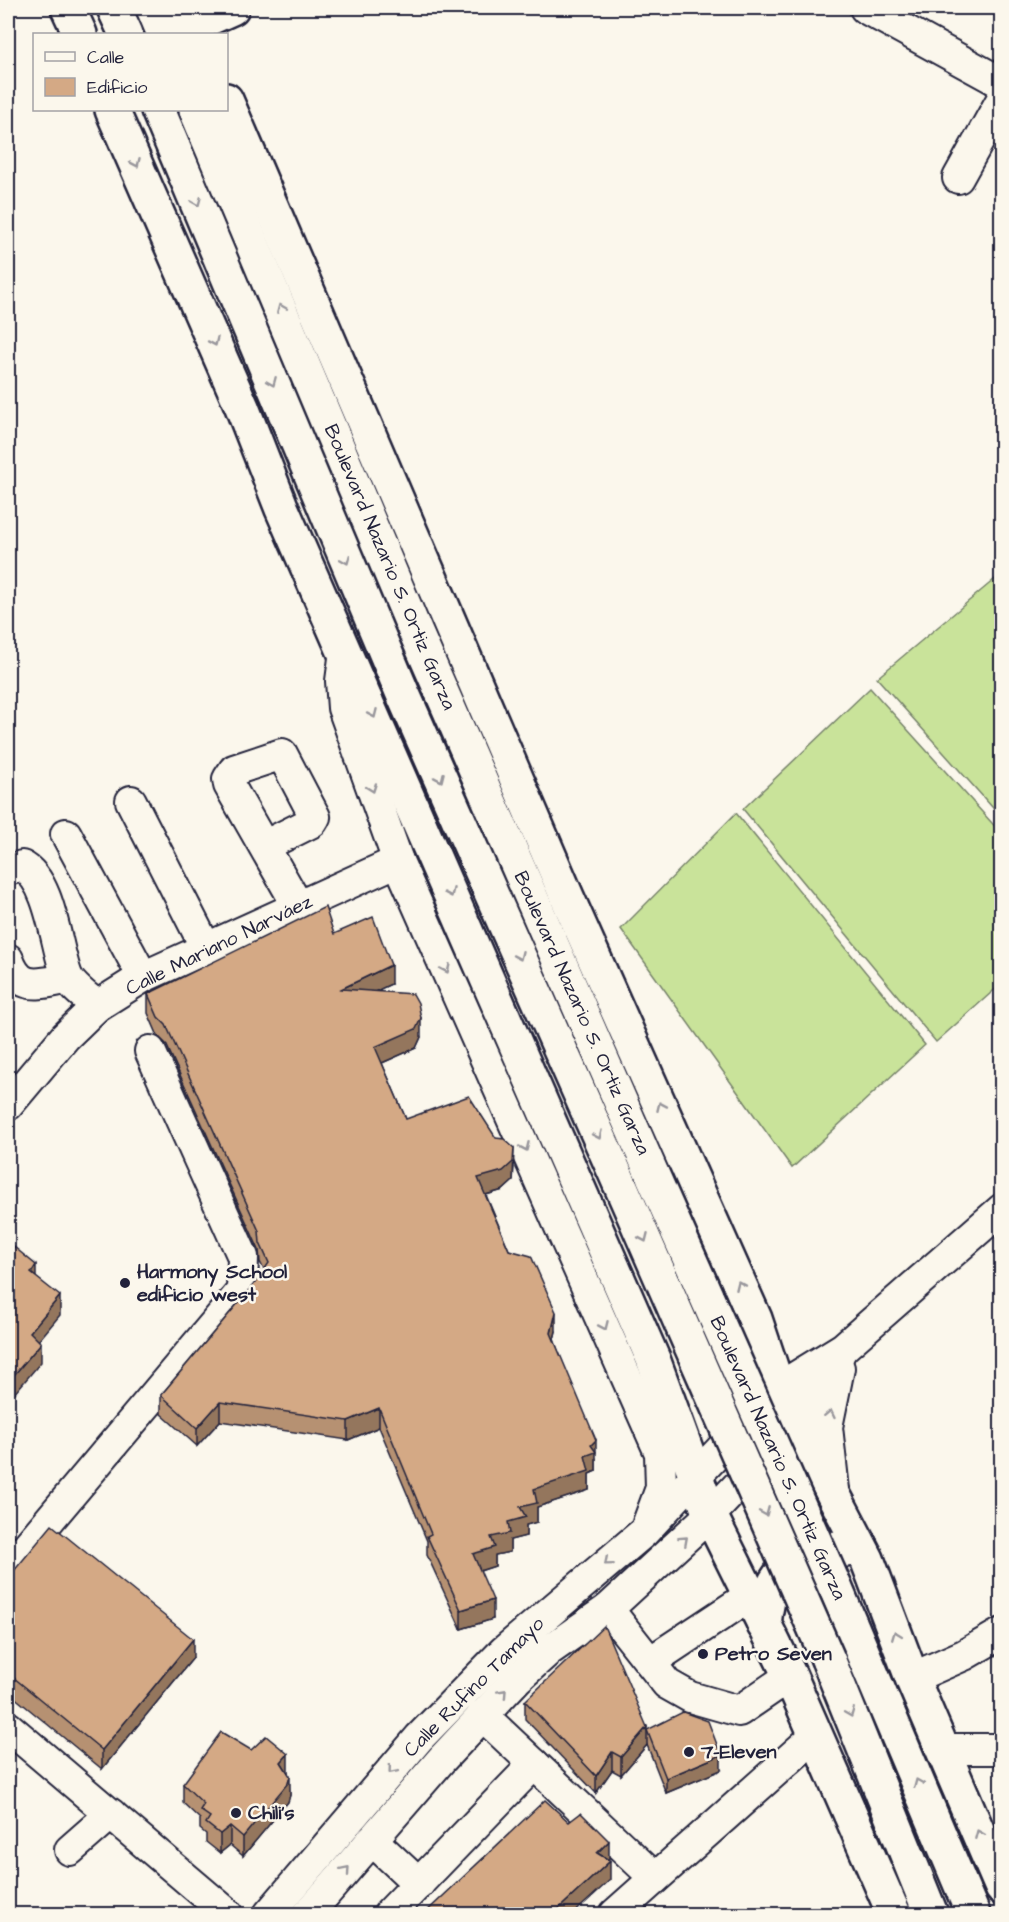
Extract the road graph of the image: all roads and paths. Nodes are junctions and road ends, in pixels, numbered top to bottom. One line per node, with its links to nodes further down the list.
1 (68, 8): 7 (main road)
2 (114, 8): 8 (main road)
3 (153, 8): 6 (main road)
4 (232, 8): 6 (main road)
5 (865, 8): 9 (street)
6 (184, 27)
7 (80, 33)
8 (126, 33)
9 (1002, 83)
10 (1002, 99): 15 (street)
11 (228, 105): 25 (main road)
12 (112, 111): 16 (main road, one-way to 16)
13 (158, 111): 18 (main road, Boulevard Nazario S. Ortiz Garza, one-way to 18)
14 (196, 111): 22 (main road, Boulevard Nazario S. Ortiz Garza, one-way to 14)
15 (958, 178)
16 (242, 407): 17 (main road); 18 (main road)
17 (345, 651): 23 (street, one-way to 23); 37 (main road, one-way to 37)
18 (403, 694): 71 (main road, Boulevard Nazario S. Ortiz Garza, one-way to 71, bridge)
19 (131, 801): 27 (street)
20 (66, 834): 29 (street)
21 (264, 846): 26 (street)
22 (511, 851): 25 (main road); 72 (main road, Boulevard Nazario S. Ortiz Garza, one-way to 22, bridge)
23 (398, 861): 26 (street, Calle Mariano Narváez); 43 (street, one-way to 43)
24 (8, 870): 30 (street)
25 (567, 897): 35 (main road, one-way to 25)
26 (298, 906): 27 (street, Calle Mariano Narváez)
27 (206, 948): 29 (street, Calle Mariano Narváez)
28 (8, 959): 30 (street)
29 (143, 977): 31 (street, Calle Mariano Narváez)
30 (68, 979): 31 (street)
31 (97, 1006): 33 (street, Calle Mariano Narváez)
32 (150, 1051): 45 (street)
33 (8, 1105)
34 (1002, 1209): 36 (street)
35 (755, 1319): 37 (main road); 38 (main road)
36 (843, 1348): 38 (street, Calle Rufino Tamayo); 39 (street, Calle Rufino Tamayo); 41 (street, one-way to 36)
37 (653, 1359): 40 (main road)
38 (778, 1388): 39 (main road); 40 (street, Calle Rufino Tamayo)
39 (796, 1424): 41 (main road); 42 (street, Calle Rufino Tamayo)
40 (697, 1479): 42 (main road); 43 (street, Calle Rufino Tamayo)
41 (834, 1493): 44 (main road)
42 (710, 1515): 46 (main road); 47 (street, Calle Rufino Tamayo, one-way to 42)
43 (644, 1532): 66 (street, Calle Rufino Tamayo, one-way to 66)
44 (867, 1559): 48 (main road); 52 (main road, one-way to 44)
45 (8, 1569)
46 (751, 1595): 48 (main road); 50 (street)
47 (608, 1609): 50 (street); 53 (street, Calle Rufino Tamayo, one-way to 47)
48 (764, 1625): 51 (main road)
49 (1002, 1632): 52 (street)
50 (650, 1662): 51 (street)
51 (790, 1676): 55 (main road)
52 (912, 1678): 56 (main road)
53 (482, 1715): 58 (street); 60 (street, Calle Rufino Tamayo)
54 (8, 1727): 59 (street)
55 (815, 1736): 62 (street); 70 (main road)
56 (943, 1749): 57 (street); 64 (main road, one-way to 56)
57 (1002, 1749)
58 (534, 1764): 62 (street); 63 (street)
59 (111, 1814): 61 (street); 65 (street)
60 (372, 1840): 63 (street); 67 (street, Calle Rufino Tamayo, one-way to 60)
61 (70, 1850)
62 (655, 1878): 69 (street)
63 (419, 1884): 68 (street)
64 (1002, 1888)
65 (228, 1914)
66 (269, 1914)
67 (308, 1914)
68 (389, 1914)
69 (615, 1914)
70 (894, 1914)
71 (932, 1914)
72 (973, 1914)

